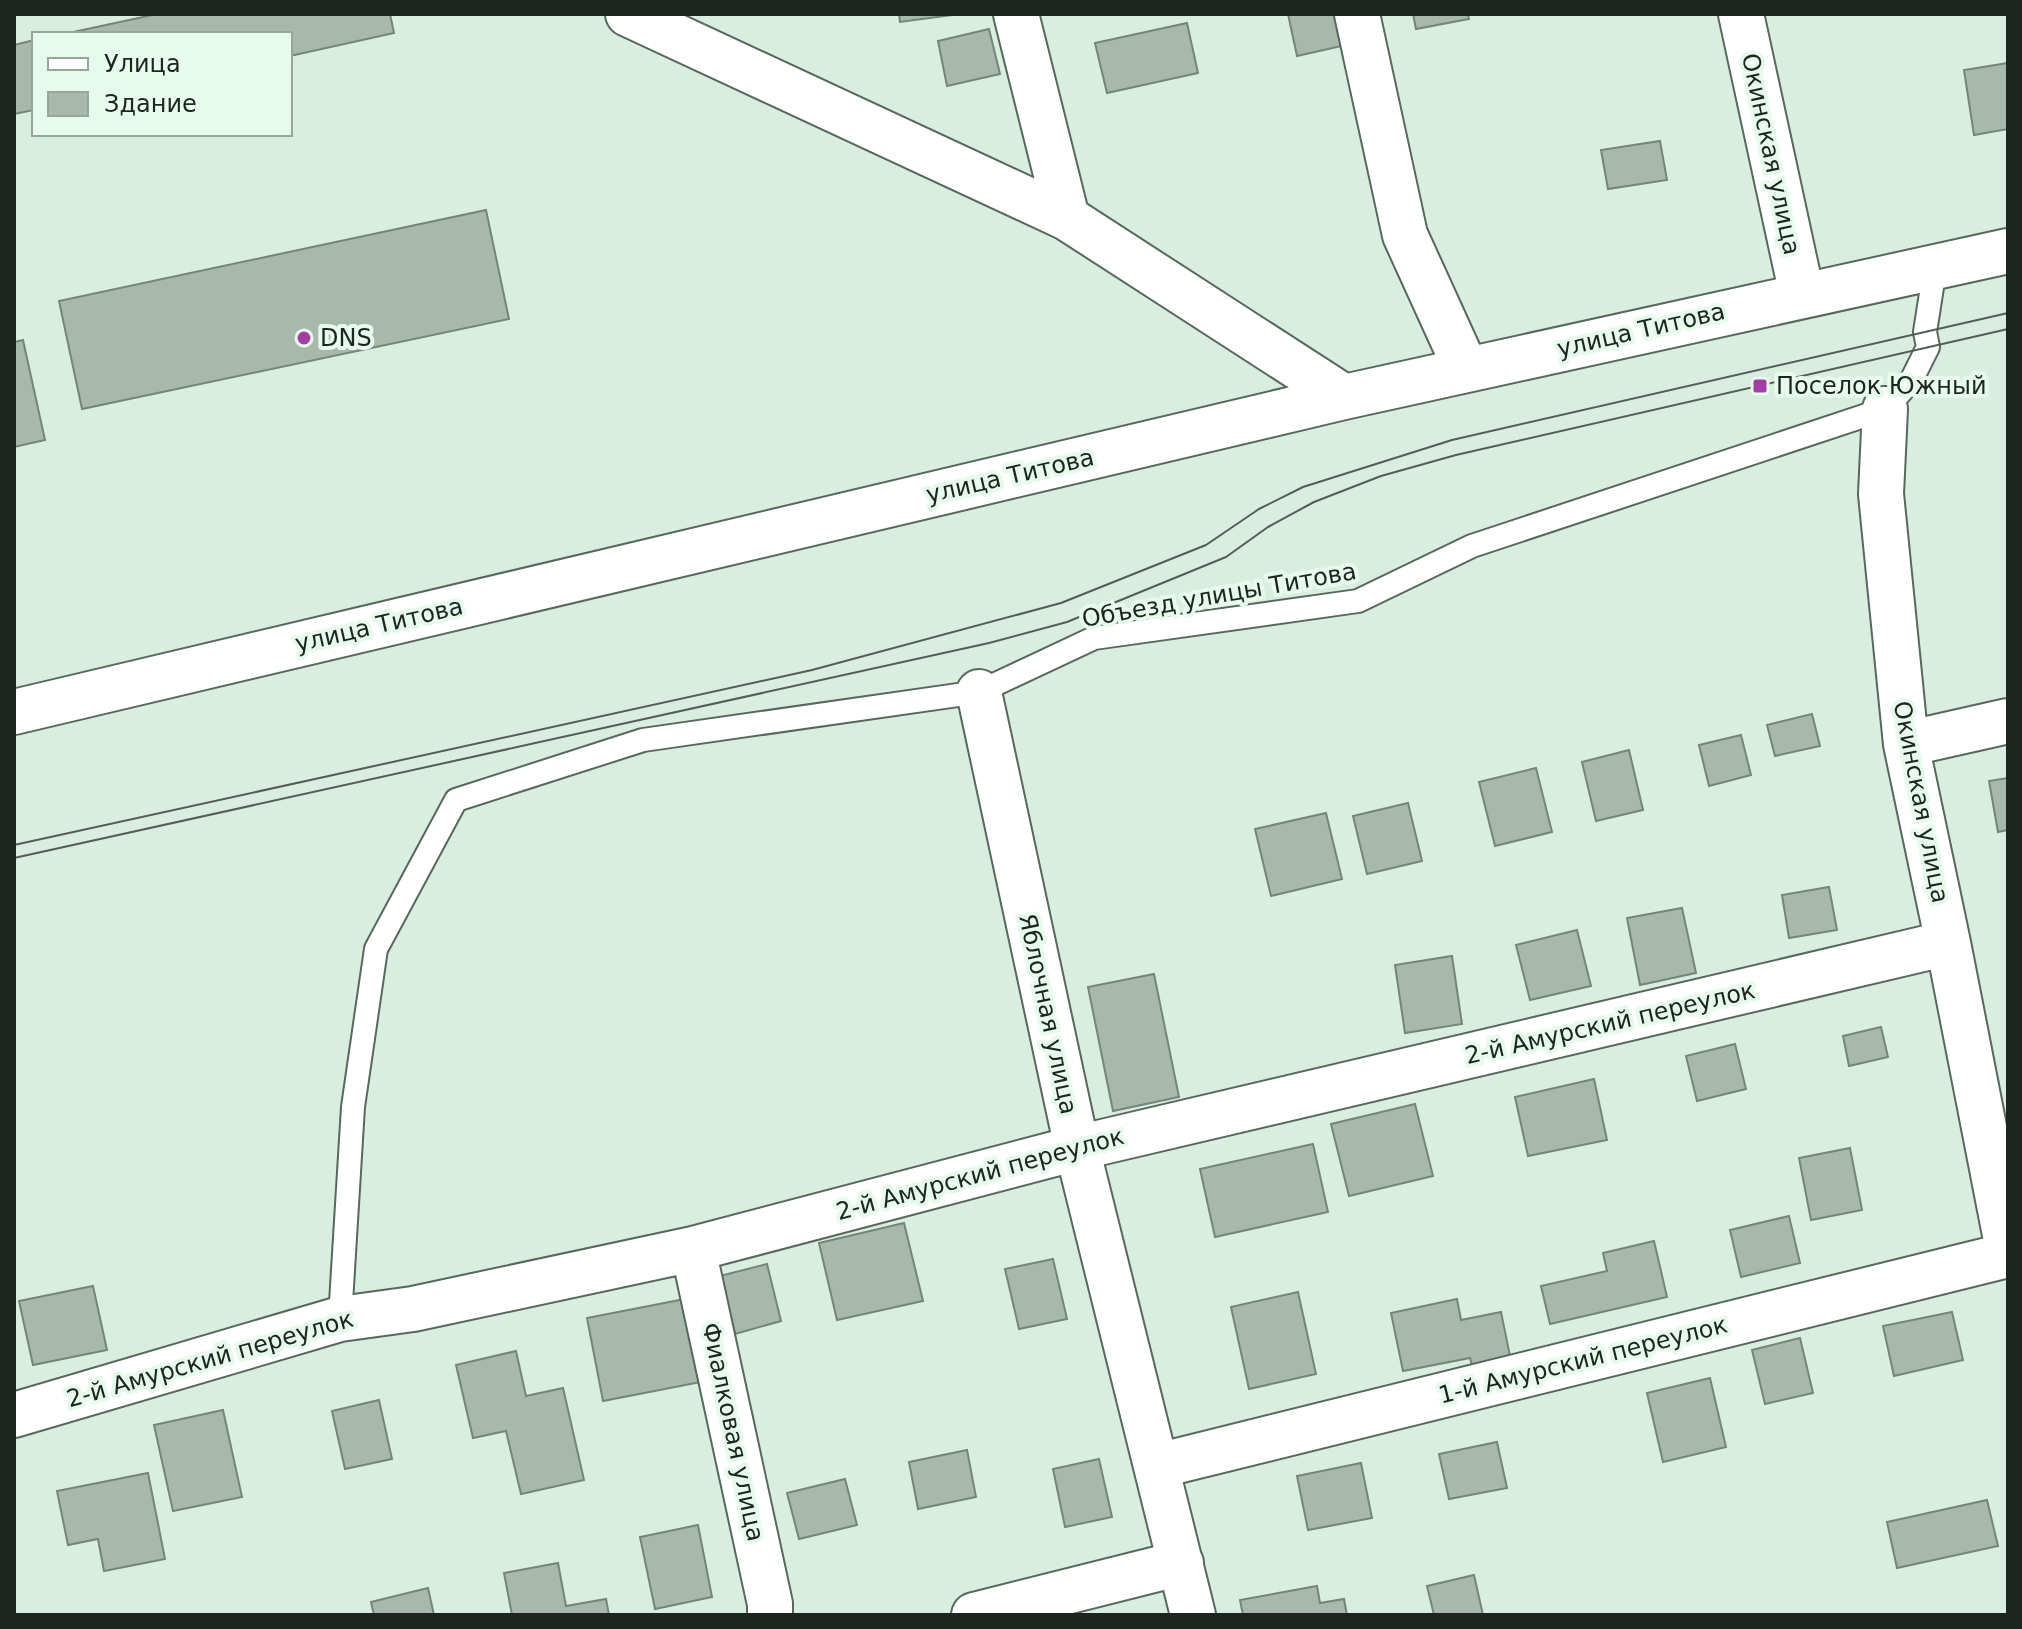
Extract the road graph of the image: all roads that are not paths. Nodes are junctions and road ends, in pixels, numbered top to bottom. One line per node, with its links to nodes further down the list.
1 (628, 14): 5 (street)
2 (1016, 14): 5 (street)
3 (1357, 14): 9 (street)
4 (1741, 14): 8 (street, Окинская улица)
5 (1067, 218): 10 (street)
6 (2008, 251): 7 (street, улица Титова)
7 (1935, 268): 8 (street, улица Титова); 11 (lane)
8 (1802, 295): 9 (street, улица Титова)
9 (1466, 369): 10 (street, улица Титова)
10 (1344, 397): 13 (street, улица Титова)
11 (1885, 409): 12 (lane, Объезд улицы Титова); 15 (street, Окинская улица)
12 (979, 692): 18 (street, Яблочная улица); 21 (lane, Объезд улицы Титова)
13 (14, 712)
14 (2008, 721): 15 (street)
15 (1906, 744): 16 (street, Окинская улица)
16 (1948, 943): 17 (street, Окинская улица); 18 (street, 2-й Амурский переулок)
17 (1990, 1076): 20 (street, Окинская улица)
18 (1077, 1148): 19 (street, 2-й Амурский переулок); 23 (street, Яблочная улица)
19 (693, 1249): 21 (street, 2-й Амурский переулок); 25 (street, Фиалковая улица)
20 (2008, 1252): 23 (street, 1-й Амурский переулок)
21 (340, 1319): 22 (street, 2-й Амурский переулок)
22 (14, 1415)
23 (1157, 1466): 24 (street, Яблочная улица)
24 (1181, 1563): 26 (street); 27 (street, Яблочная улица)
25 (770, 1615)
26 (974, 1615)
27 (1193, 1615)

